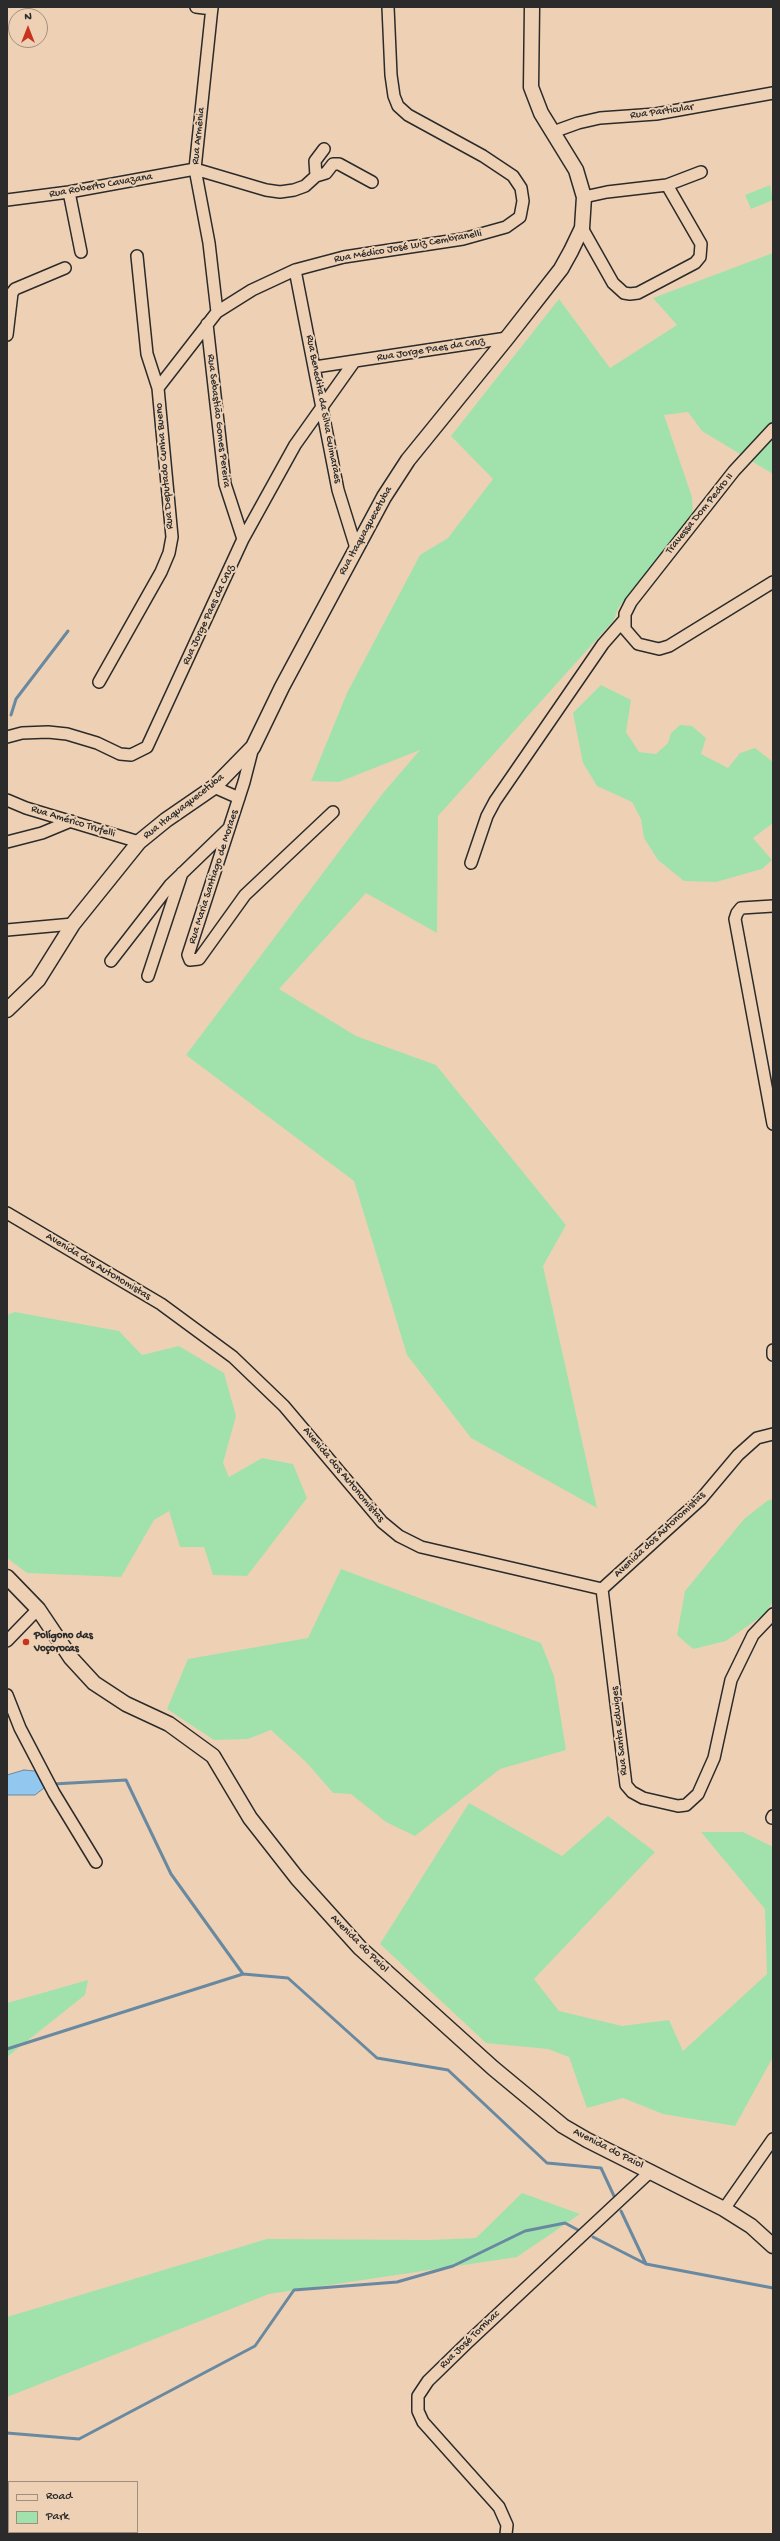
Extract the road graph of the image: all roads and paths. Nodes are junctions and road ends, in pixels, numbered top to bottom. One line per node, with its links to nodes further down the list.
1 (196, 7): 4 (street)
2 (388, 7): 20 (street, Rua Médico José Luiz Cembranelli)
3 (532, 7): 6 (street, Rua Itaquaquecetuba)
4 (212, 8): 8 (street, Rua Armênia)
5 (773, 93): 6 (street, Rua Particular)
6 (553, 132): 14 (street, Rua Itaquaquecetuba)
7 (324, 149): 10 (street)
8 (195, 170): 10 (street); 13 (street, Rua Roberto Cavazana); 21 (street, Rua Armênia)
9 (701, 172): 12 (street)
10 (316, 176): 11 (street)
11 (372, 182)
12 (667, 185): 14 (street); 16 (street)
13 (69, 192): 15 (street, Rua Roberto Cavazana); 17 (street)
14 (584, 197): 16 (street, Rua Itaquaquecetuba)
15 (7, 200)
16 (582, 228): 24 (street, Rua Itaquaquecetuba)
17 (81, 252)
18 (137, 256): 27 (street, Rua Deputado Cunha Bueno)
19 (65, 268): 23 (street)
20 (295, 270): 21 (street, Rua Médico José Luiz Cembranelli); 26 (street, Rua Benedita da Silva Guimarães)
21 (217, 312): 22 (street, Rua Médico José Luiz Cembranelli)
22 (207, 324): 27 (street, Rua Médico José Luiz Cembranelli); 30 (street, Rua Sebastião Gomes Pereira)
23 (7, 335)
24 (508, 338): 25 (street, Rua Jorge Paes da Cruz); 31 (street, Rua Itaquaquecetuba)
25 (354, 362): 26 (street, Rua Jorge Paes da Cruz); 28 (street, Rua Jorge Paes da Cruz)
26 (315, 367): 28 (street, Rua Benedita da Silva Guimarães)
27 (158, 388): 34 (street, Rua Deputado Cunha Bueno)
28 (323, 407): 30 (street, Rua Jorge Paes da Cruz); 31 (street, Rua Benedita da Silva Guimarães)
29 (773, 429): 33 (street, Travessa Dom Pedro II)
30 (243, 539): 35 (street, Rua Jorge Paes da Cruz)
31 (356, 548): 36 (street, Rua Itaquaquecetuba)
32 (773, 582): 33 (street)
33 (624, 620): 45 (street, Travessa Dom Pedro II)
34 (99, 682)
35 (7, 738)
36 (253, 747): 37 (street, Rua Itaquaquecetuba); 38 (street, Rua Maria Santiago de Moraes)
37 (214, 787): 38 (street, Rua Maria Santiago de Moraes); 44 (street, Rua Itaquaquecetuba)
38 (239, 798): 42 (street, Rua Maria Santiago de Moraes)
39 (7, 800): 41 (street, Rua Américo Trufelli)
40 (332, 812): 42 (street, Rua Maria Santiago de Moraes)
41 (71, 821): 43 (street); 44 (street, Rua Américo Trufelli)
42 (228, 828): 46 (street)
43 (7, 842)
44 (139, 842): 48 (street, Rua Itaquaquecetuba)
45 (471, 863)
46 (182, 872): 50 (street); 51 (street)
47 (773, 906): 53 (street)
48 (73, 924): 49 (street); 52 (street, Rua Itaquaquecetuba)
49 (7, 930)
50 (111, 961)
51 (148, 976)
52 (7, 1010)
53 (773, 1124)
54 (7, 1213): 59 (street, Avenida dos Autonomistas)
55 (773, 1350): 56 (street)
56 (773, 1356)
57 (773, 1434): 59 (street, Avenida dos Autonomistas)
58 (7, 1577): 60 (street, Avenida do Paiol)
59 (602, 1589): 61 (street, Rua Santa Edwiges)
60 (38, 1609): 62 (street); 66 (street, Avenida do Paiol)
61 (773, 1614)
62 (7, 1641)
63 (7, 1695): 64 (street)
64 (96, 1862)
65 (773, 2139): 67 (street)
66 (651, 2171): 67 (street, Avenida do Paiol); 69 (street, Rua José Tornhac)
67 (724, 2209): 68 (street, Avenida do Paiol)
68 (773, 2246)
69 (506, 2534)

